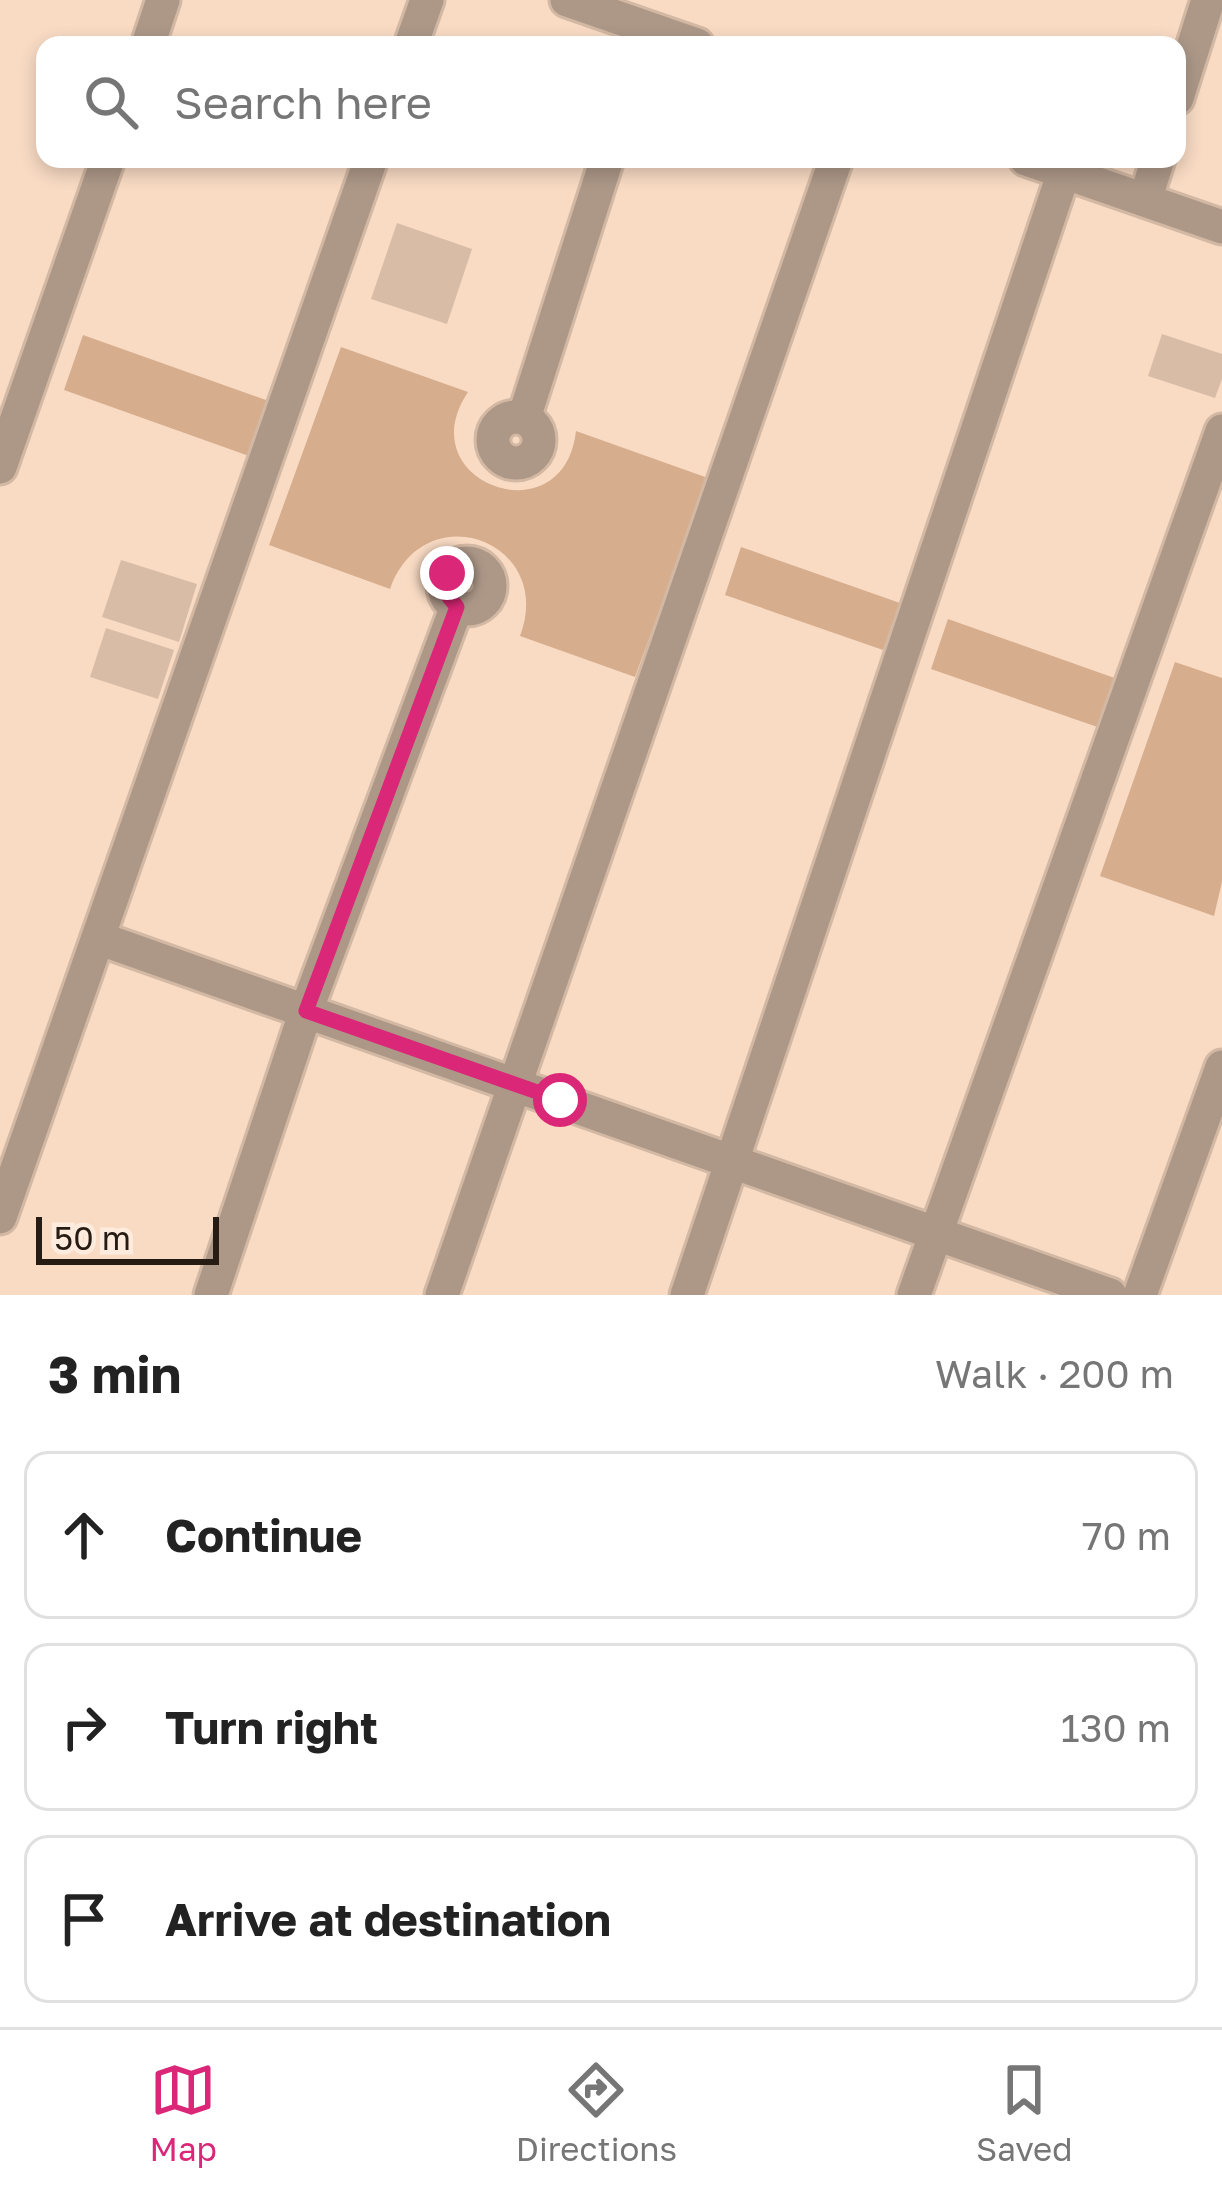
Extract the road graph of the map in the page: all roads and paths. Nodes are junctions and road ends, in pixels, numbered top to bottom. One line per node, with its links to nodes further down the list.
1 (164, 0): 5 (street)
2 (567, 0): 7 (street)
3 (1208, 0): 8 (street)
4 (422, 1): 6 (street)
5 (151, 36)
6 (413, 36)
7 (644, 36)
8 (1186, 70)
9 (105, 168): 20 (street)
10 (368, 168): 22 (street)
11 (604, 168): 18 (street)
12 (833, 168): 25 (street)
13 (1052, 168): 15 (street)
14 (1155, 168): 16 (street)
15 (1064, 172): 16 (street); 26 (street)
16 (1145, 200): 17 (street)
17 (1222, 227)
18 (524, 418)
19 (1222, 431): 28 (street)
20 (0, 467)
21 (457, 607): 23 (street)
22 (98, 938): 23 (street); 27 (street)
23 (306, 1011): 25 (street); 29 (street)
24 (1222, 1067): 34 (street)
25 (516, 1085): 26 (street); 30 (street)
26 (734, 1162): 28 (street); 31 (street)
27 (0, 1217)
28 (936, 1233): 32 (street); 33 (street)
29 (211, 1295)
30 (442, 1295)
31 (688, 1295)
32 (914, 1295)
33 (1110, 1295)
34 (1140, 1295)

